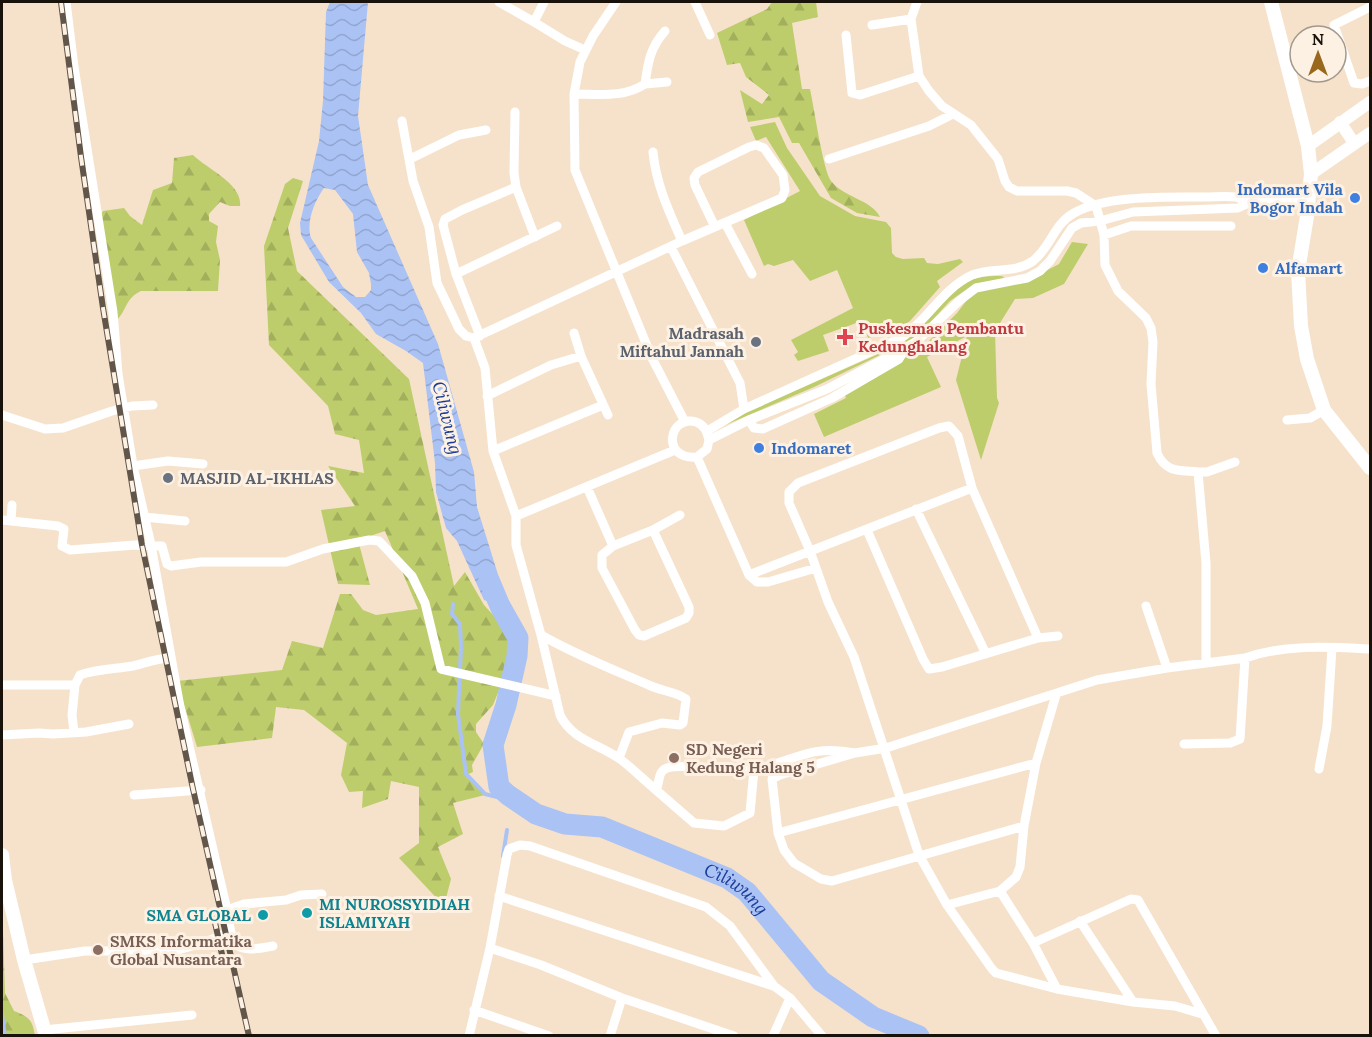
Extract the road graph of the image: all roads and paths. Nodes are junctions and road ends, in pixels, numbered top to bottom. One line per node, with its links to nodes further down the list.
1 (66, 2): 60 (street)
2 (499, 2): 10 (street)
3 (544, 2): 10 (street)
4 (616, 2): 15 (street)
5 (697, 2): 13 (street)
6 (917, 2): 9 (street)
7 (1271, 2): 29 (main road)
8 (1371, 8): 17 (street)
9 (911, 19): 11 (street); 16 (street)
10 (534, 21): 15 (street)
11 (872, 25)
12 (664, 31): 19 (street)
13 (710, 35)
14 (846, 35): 16 (street)
15 (585, 50): 20 (street)
16 (919, 76): 23 (street)
17 (1370, 81)
18 (667, 82): 19 (street)
19 (645, 84): 20 (street)
20 (574, 94): 48 (street)
21 (1371, 102): 25 (street)
22 (515, 112): 34 (street)
23 (953, 114): 32 (street); 37 (street)
24 (402, 120): 31 (street)
25 (1340, 122): 28 (street); 29 (street)
26 (486, 130): 31 (street)
27 (1371, 133): 28 (street)
28 (1354, 143): 33 (street)
29 (1308, 146): 33 (main road)
30 (653, 152): 44 (street)
31 (410, 159): 52 (street)
32 (829, 159)
33 (1311, 174): 35 (main road)
34 (516, 186): 43 (street); 49 (street)
35 (1309, 201): 36 (street); 62 (main road)
36 (1249, 203): 37 (street); 38 (street)
37 (1096, 206): 38 (street); 45 (street)
38 (1100, 221): 42 (street); 47 (street)
39 (720, 225): 39 (street); 44 (street); 50 (street)
40 (557, 226): 43 (street)
41 (1231, 226): 42 (street)
42 (1104, 236): 76 (street)
43 (535, 237): 49 (street)
44 (682, 241): 46 (street)
45 (1048, 245): 47 (street); 61 (street)
46 (671, 247): 48 (street); 61 (street)
47 (1059, 248): 53 (street)
48 (617, 272): 52 (street); 67 (street)
49 (456, 274): 52 (street)
50 (752, 274)
51 (574, 333): 54 (street)
52 (477, 337): 56 (street)
53 (905, 348): 55 (street); 57 (street)
54 (581, 356): 56 (street); 59 (street)
55 (827, 389): 57 (street); 65 (street)
56 (487, 396): 70 (street)
57 (832, 398): 65 (street)
58 (153, 405): 60 (street)
59 (603, 405): 64 (street); 70 (street)
60 (124, 408): 63 (street); 74 (street)
61 (744, 409): 68 (street)
62 (1324, 410): 66 (street); 75 (main road)
63 (2, 415)
64 (608, 415)
65 (748, 420): 68 (street)
66 (1287, 420)
67 (685, 422): 68 (street); 69 (street)
68 (708, 435): 71 (street)
69 (675, 450): 71 (street); 77 (street)
70 (493, 452): 82 (street)
71 (697, 457): 92 (street)
72 (1235, 462): 76 (street)
73 (203, 464): 74 (street)
74 (133, 466): 83 (street)
75 (1371, 468)
76 (1198, 472): 102 (street)
77 (587, 487): 82 (street); 89 (street)
78 (972, 488): 80 (street); 90 (street); 96 (street)
79 (12, 505): 84 (street)
80 (916, 509): 87 (street); 99 (street)
81 (680, 515): 86 (street)
82 (516, 516): 94 (street)
83 (144, 518): 85 (street); 88 (street)
84 (6, 520): 88 (street)
85 (185, 521)
86 (653, 530): 89 (street); 89 (street)
87 (867, 530): 90 (street); 99 (street)
88 (151, 544): 100 (street); 107 (street)
89 (613, 546)
90 (810, 551): 91 (street); 92 (street)
91 (816, 568): 92 (street); 112 (street)
92 (749, 575)
93 (1146, 606): 103 (street)
94 (541, 635): 107 (street); 114 (street)
95 (1058, 636): 96 (street)
96 (1038, 638): 99 (street)
97 (1332, 648): 98 (street); 101 (street); 116 (street)
98 (1371, 649)
99 (986, 654)
100 (171, 658): 105 (street); 118 (street)
101 (1245, 658): 102 (street); 111 (street)
102 (1206, 662): 103 (street)
103 (1167, 668): 106 (street)
104 (2, 685): 105 (street)
105 (75, 685): 109 (street)
106 (1056, 695): 112 (street); 115 (street)
107 (556, 696): 114 (street)
108 (129, 724): 109 (street)
109 (75, 732): 110 (street)
110 (2, 735)
111 (1184, 744)
112 (886, 748): 113 (street); 121 (street)
113 (855, 753): 117 (street); 123 (street)
114 (619, 758): 119 (street)
115 (1036, 763): 121 (street); 122 (street)
116 (1319, 769)
117 (754, 770): 119 (street); 119 (street)
118 (201, 790): 120 (street); 130 (street)
119 (656, 790)
120 (134, 795)
121 (902, 800): 123 (street); 125 (street)
122 (1024, 826): 125 (street); 126 (street)
123 (777, 833): 125 (street)
124 (2, 855): 136 (main road)
125 (919, 855): 129 (street)
126 (1000, 891): 129 (street); 133 (street)
127 (322, 894): 130 (street)
128 (499, 896): 135 (street); 137 (street); 137 (street)
129 (947, 905): 138 (street)
130 (227, 910): 132 (street)
131 (1080, 921): 133 (street); 141 (street); 143 (street)
132 (231, 932): 134 (street); 136 (street)
133 (1033, 943): 138 (street)
134 (273, 946)
135 (490, 948): 139 (street); 142 (street)
136 (24, 960): 145 (main road)
137 (774, 986): 140 (street)
138 (1057, 989): 141 (street)
139 (621, 998): 148 (street); 149 (street)
140 (790, 998): 150 (street); 151 (street)
141 (1133, 1002): 143 (street)
142 (474, 1010): 146 (street); 147 (street)
143 (1202, 1014): 152 (street)
144 (192, 1015): 145 (street)
145 (45, 1033)
146 (469, 1035)
147 (549, 1035)
148 (610, 1035)
149 (734, 1035)
150 (773, 1035)
151 (822, 1035)
152 (1216, 1035)

